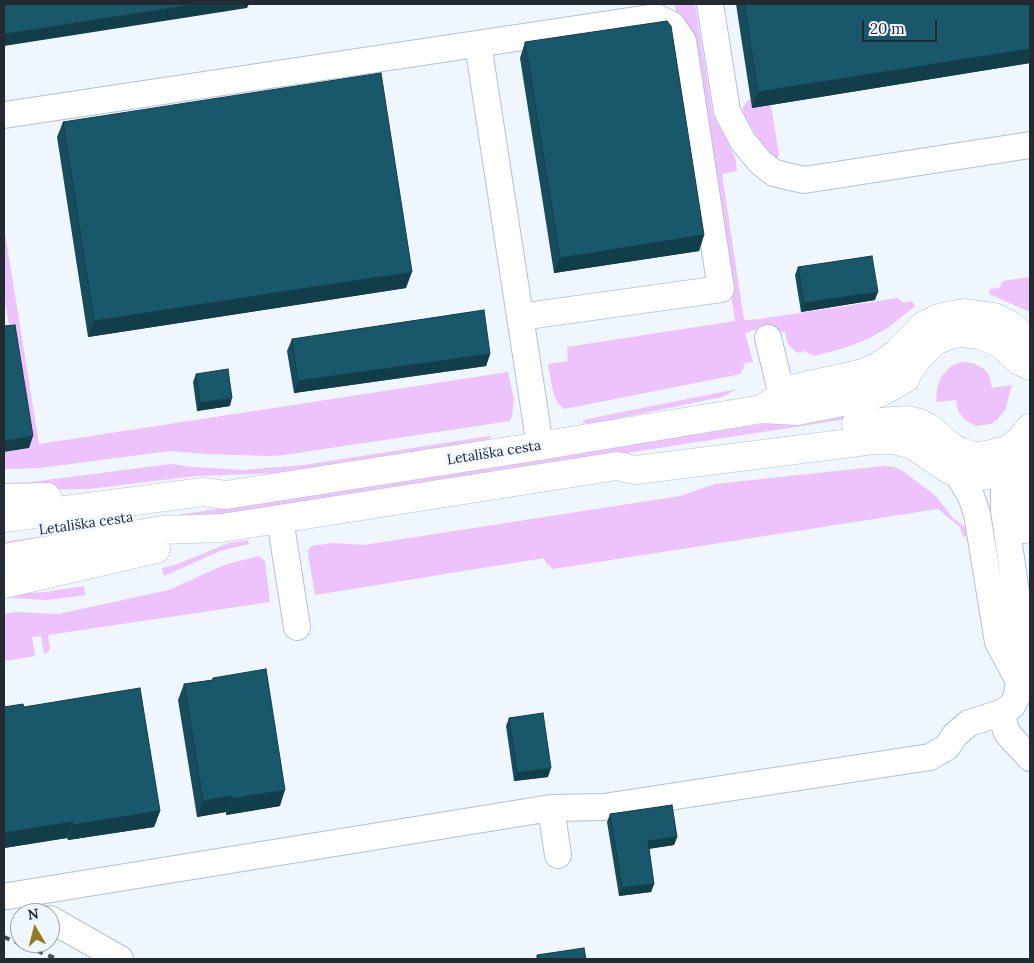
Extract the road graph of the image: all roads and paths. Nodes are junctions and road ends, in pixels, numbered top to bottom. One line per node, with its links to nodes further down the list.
1 (710, 4): 4 (street)
2 (478, 44): 3 (street); 5 (street); 5 (street)
3 (4, 115)
4 (1030, 145)
5 (520, 317): 12 (street)
6 (768, 338): 9 (street)
7 (1030, 349): 8 (main road, Letališka cesta); 9 (main road, Letališka cesta)
8 (906, 378): 9 (main road, Letališka cesta); 10 (main road, Letališka cesta)
9 (772, 402): 12 (main road, Letališka cesta)
10 (908, 420): 13 (main road, Letališka cesta); 14 (main road, Letališka cesta); 15 (main road, Letališka cesta)
11 (1030, 428): 14 (main road, Letališka cesta)
12 (540, 446): 17 (main road, Letališka cesta)
13 (920, 449): 15 (main road, Letališka cesta); 16 (main road, Letališka cesta)
14 (1018, 461): 16 (main road, Letališka cesta); 27 (street)
15 (616, 466): 21 (main road, Letališka cesta)
16 (957, 473): 27 (street)
17 (226, 495): 19 (main road, Letališka cesta); 23 (main road, Letališka cesta)
18 (4, 498): 19 (main road)
19 (76, 509): 20 (main road, Letališka cesta)
20 (4, 518)
21 (280, 519): 22 (main road, Letališka cesta); 26 (street)
22 (222, 528): 24 (main road, Letališka cesta); 25 (main road, Letališka cesta)
23 (4, 536)
24 (4, 558)
25 (4, 584)
26 (297, 627)
27 (1018, 679): 28 (street)
28 (1001, 713): 29 (street); 30 (street)
29 (1030, 758)
30 (551, 808): 31 (street); 32 (street)
31 (558, 854)
32 (6, 895): 33 (street)
33 (21, 903)
34 (60, 925): 35 (street)
35 (120, 959)

